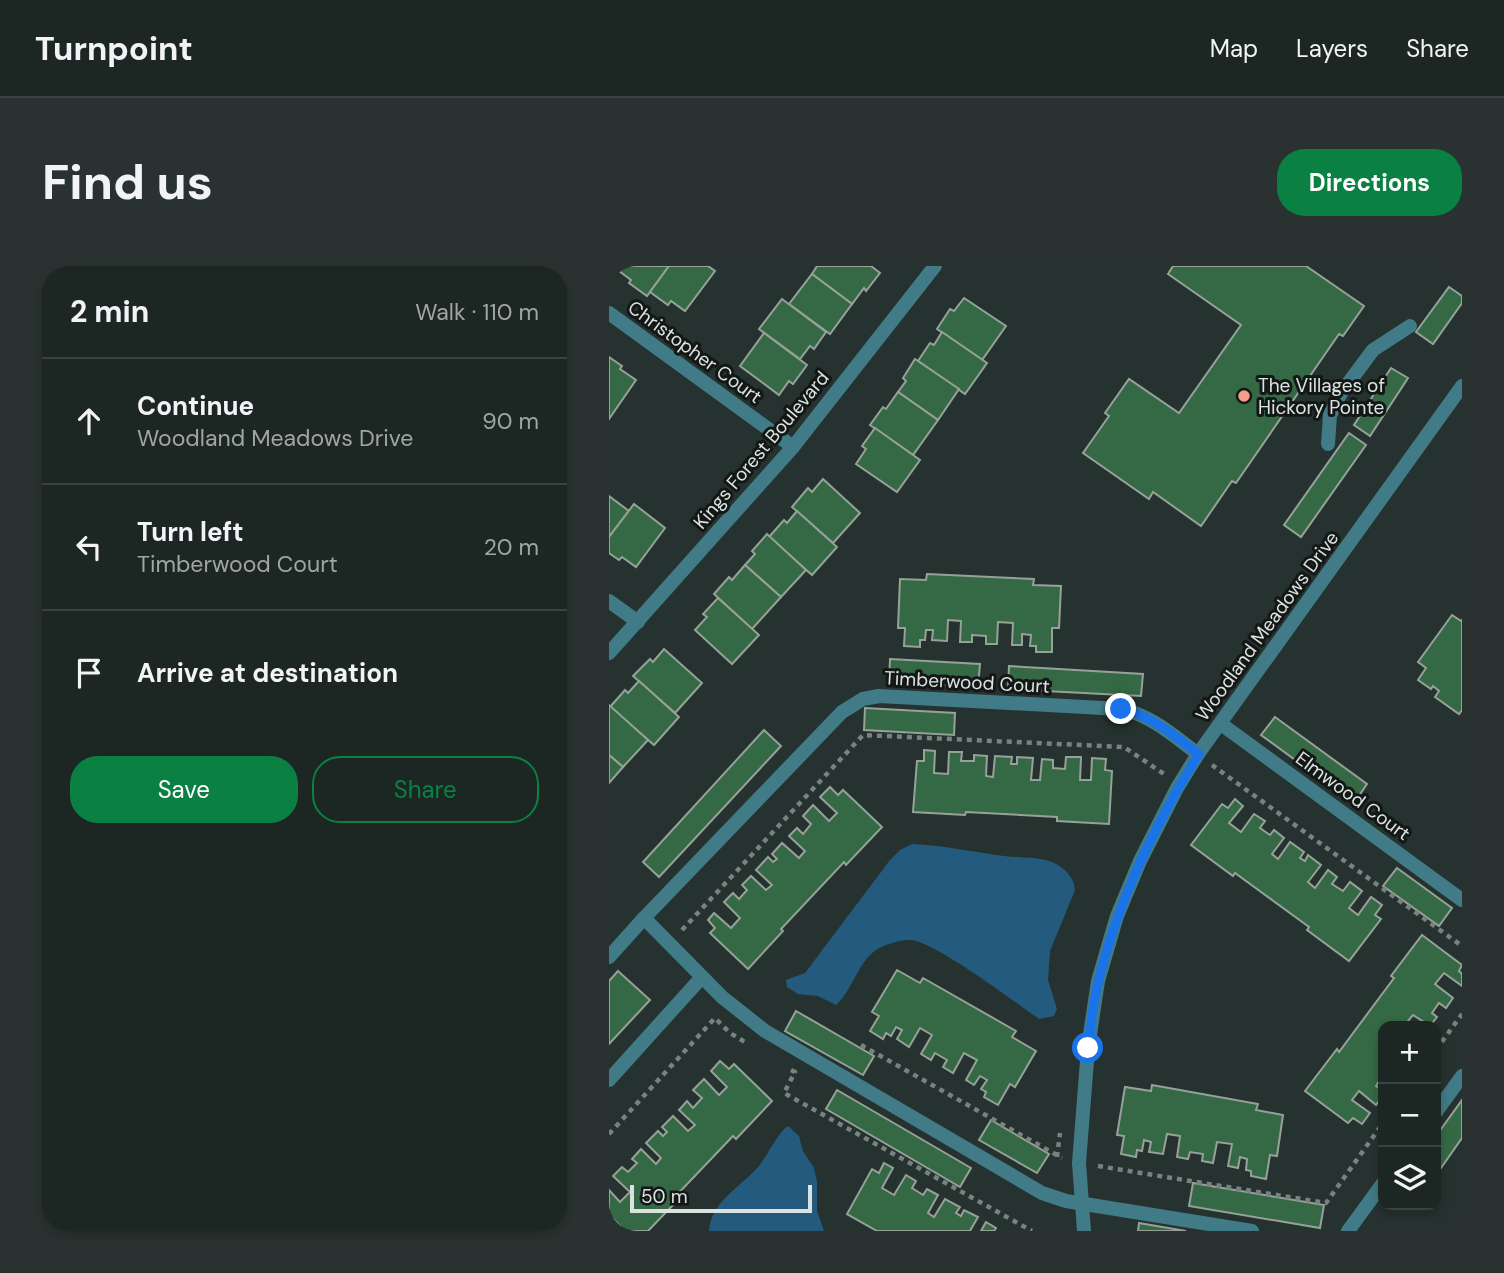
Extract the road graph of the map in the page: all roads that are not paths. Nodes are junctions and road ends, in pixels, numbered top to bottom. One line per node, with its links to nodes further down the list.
1 (935, 266): 6 (street, Kings Forest Boulevard)
2 (609, 313): 6 (street, Christopher Court)
3 (1410, 326): 5 (street)
4 (1462, 386): 10 (street, Woodland Meadows Drive)
5 (1328, 444)
6 (793, 447): 8 (street, Kings Forest Boulevard)
7 (609, 601): 8 (street)
8 (638, 622): 9 (street, Kings Forest Boulevard)
9 (609, 653)
10 (1221, 723): 11 (street, Woodland Meadows Drive); 12 (street, Elmwood Court)
11 (1199, 754): 13 (street, Timberwood Court); 20 (street, Woodland Meadows Drive)
12 (1462, 900)
13 (644, 918): 14 (street, Timberwood Court); 15 (street)
14 (609, 957)
15 (702, 977): 17 (street); 20 (street)
16 (1462, 1076): 18 (street)
17 (609, 1080)
18 (1441, 1105)
19 (1378, 1190): 23 (street)
20 (1083, 1204): 21 (street, Woodland Meadows Drive); 22 (street)
21 (1084, 1231)
22 (1252, 1231)
23 (1348, 1231)

